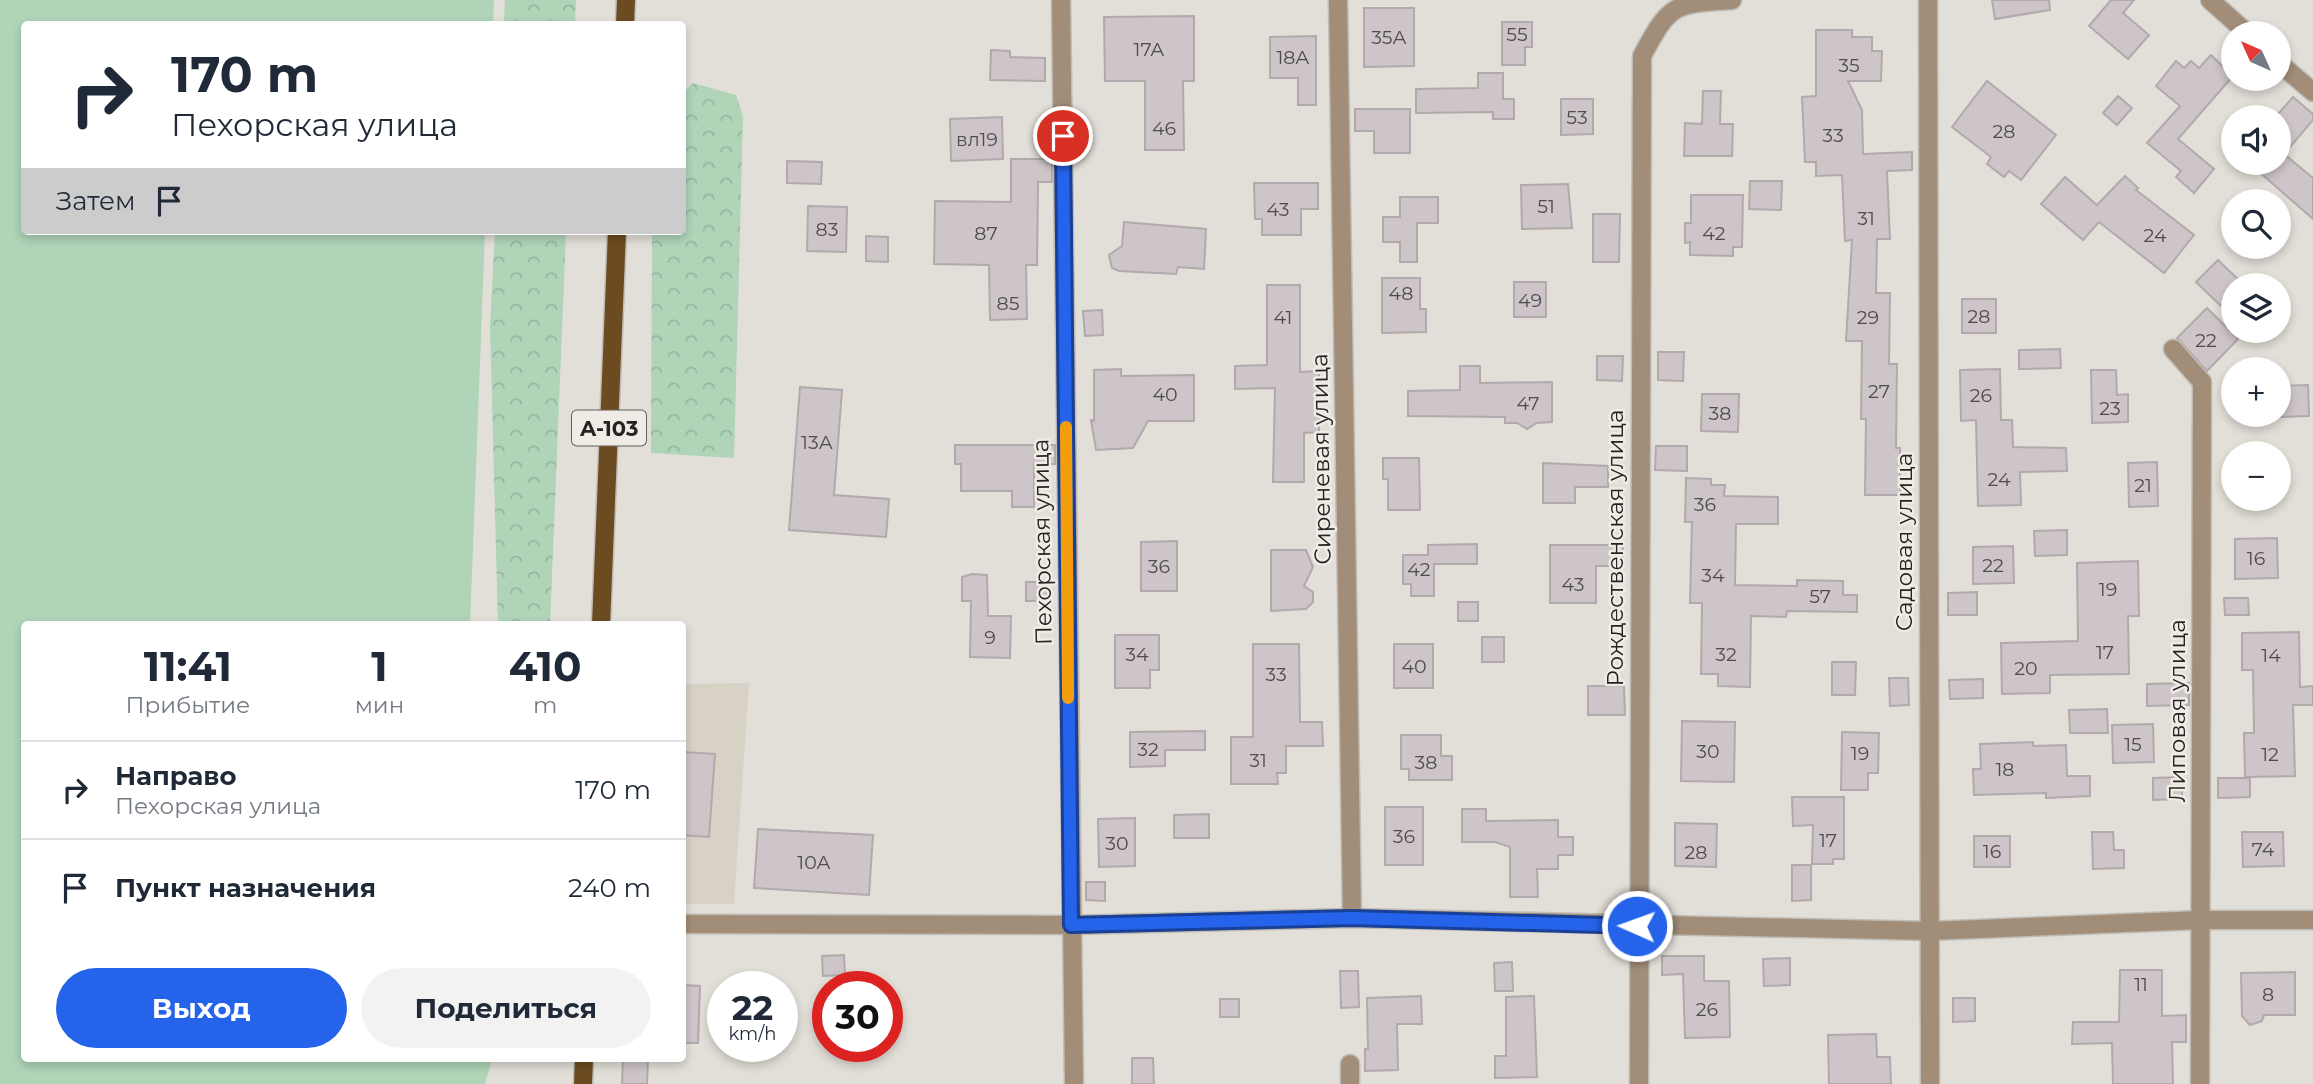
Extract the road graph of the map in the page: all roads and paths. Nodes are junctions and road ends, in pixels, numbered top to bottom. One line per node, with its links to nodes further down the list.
1 (625, 0): 7 (main road)
2 (1061, 0): 18 (street, Пехорская улица)
3 (1338, 0): 14 (street, Сиреневая улица)
4 (1732, 0): 19 (street, Рождественская улица)
5 (1928, 0): 20 (street, Садовая улица)
6 (2210, 0): 8 (street)
7 (625, 21)
8 (2234, 21)
9 (2291, 73): 10 (street)
10 (2313, 92)
11 (617, 235): 13 (main road, А-103)
12 (2173, 349): 15 (street, Липовая улица)
13 (601, 621)
14 (1352, 918): 18 (street); 19 (street)
15 (2202, 920): 16 (street); 20 (street); 28 (street, Липовая улица)
16 (2313, 920)
17 (686, 924): 18 (street)
18 (1071, 925): 24 (street, Пехорская улица)
19 (1637, 926): 20 (street); 26 (street, Рождественская улица)
20 (1929, 931): 27 (street, Садовая улица)
21 (584, 1062): 23 (main road)
22 (1350, 1064): 25 (street)
23 (583, 1084)
24 (1074, 1084)
25 (1350, 1084)
26 (1639, 1084)
27 (1930, 1084)
28 (2200, 1084)

